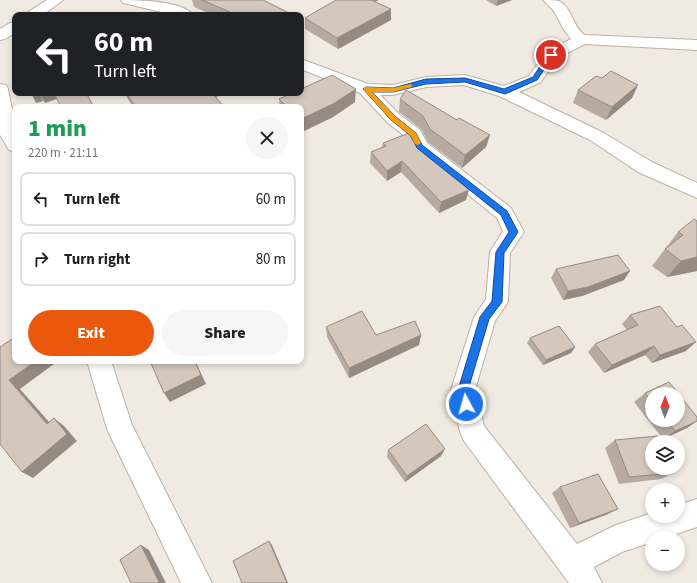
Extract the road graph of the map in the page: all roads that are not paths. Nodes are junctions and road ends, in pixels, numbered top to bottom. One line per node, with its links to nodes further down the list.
1 (56, 0): 4 (street)
2 (128, 0): 5 (street)
3 (550, 0): 8 (street)
4 (38, 12)
5 (179, 12)
6 (12, 28): 7 (street)
7 (0, 36)
8 (582, 39): 9 (street); 13 (street)
9 (697, 45)
10 (304, 65): 12 (street)
11 (0, 89): 14 (street)
12 (366, 89): 13 (street); 18 (street)
13 (505, 92): 15 (street)
14 (12, 141)
15 (697, 191)
16 (100, 364): 19 (street)
17 (697, 513): 18 (street)
18 (580, 573)
19 (197, 583)

